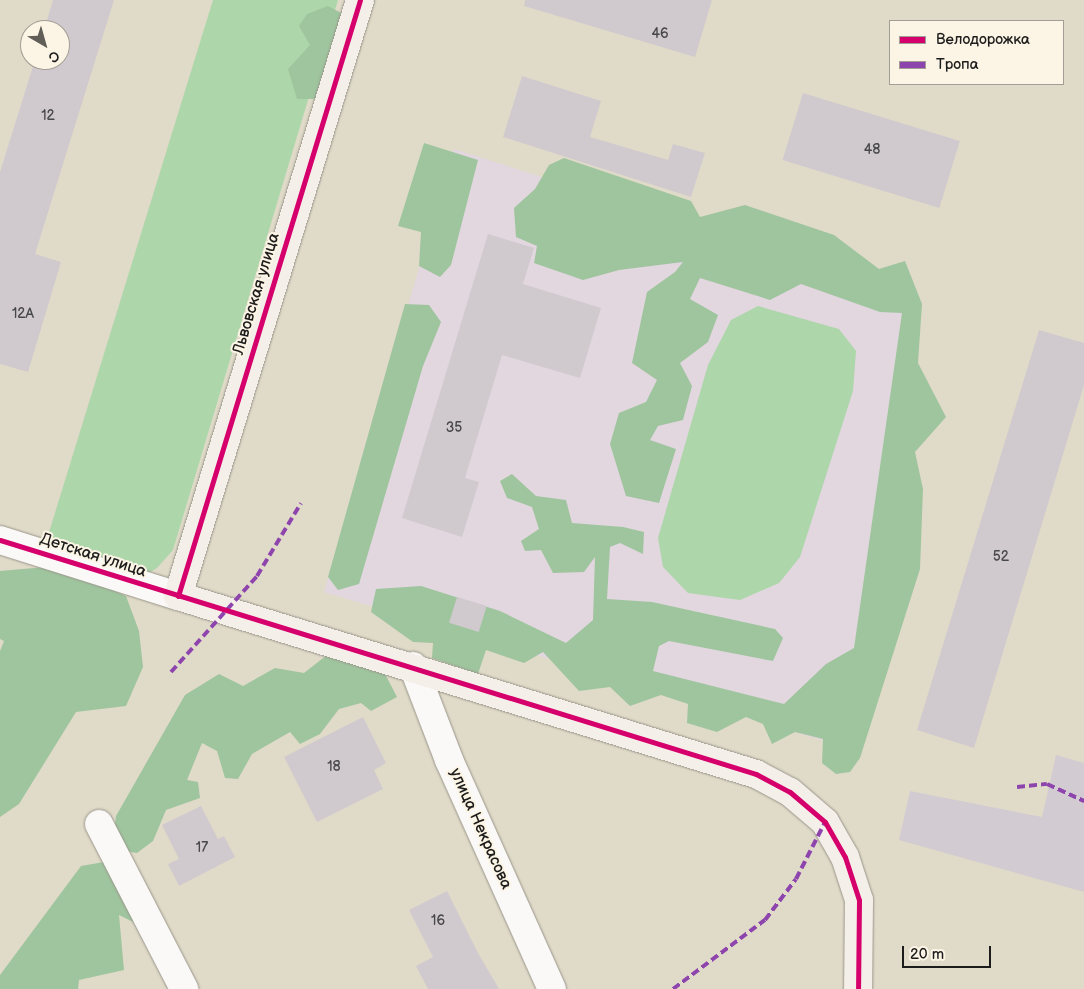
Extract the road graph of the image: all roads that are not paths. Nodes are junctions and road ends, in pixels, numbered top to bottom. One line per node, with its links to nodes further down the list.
1 (360, 0): 3 (street, Львовская улица)
2 (0, 540): 3 (street, Детская улица)
3 (178, 596): 4 (street)
4 (413, 666): 7 (street, улица Некрасова); 8 (street)
5 (98, 824): 6 (street)
6 (184, 989)
7 (552, 989)
8 (858, 989)

